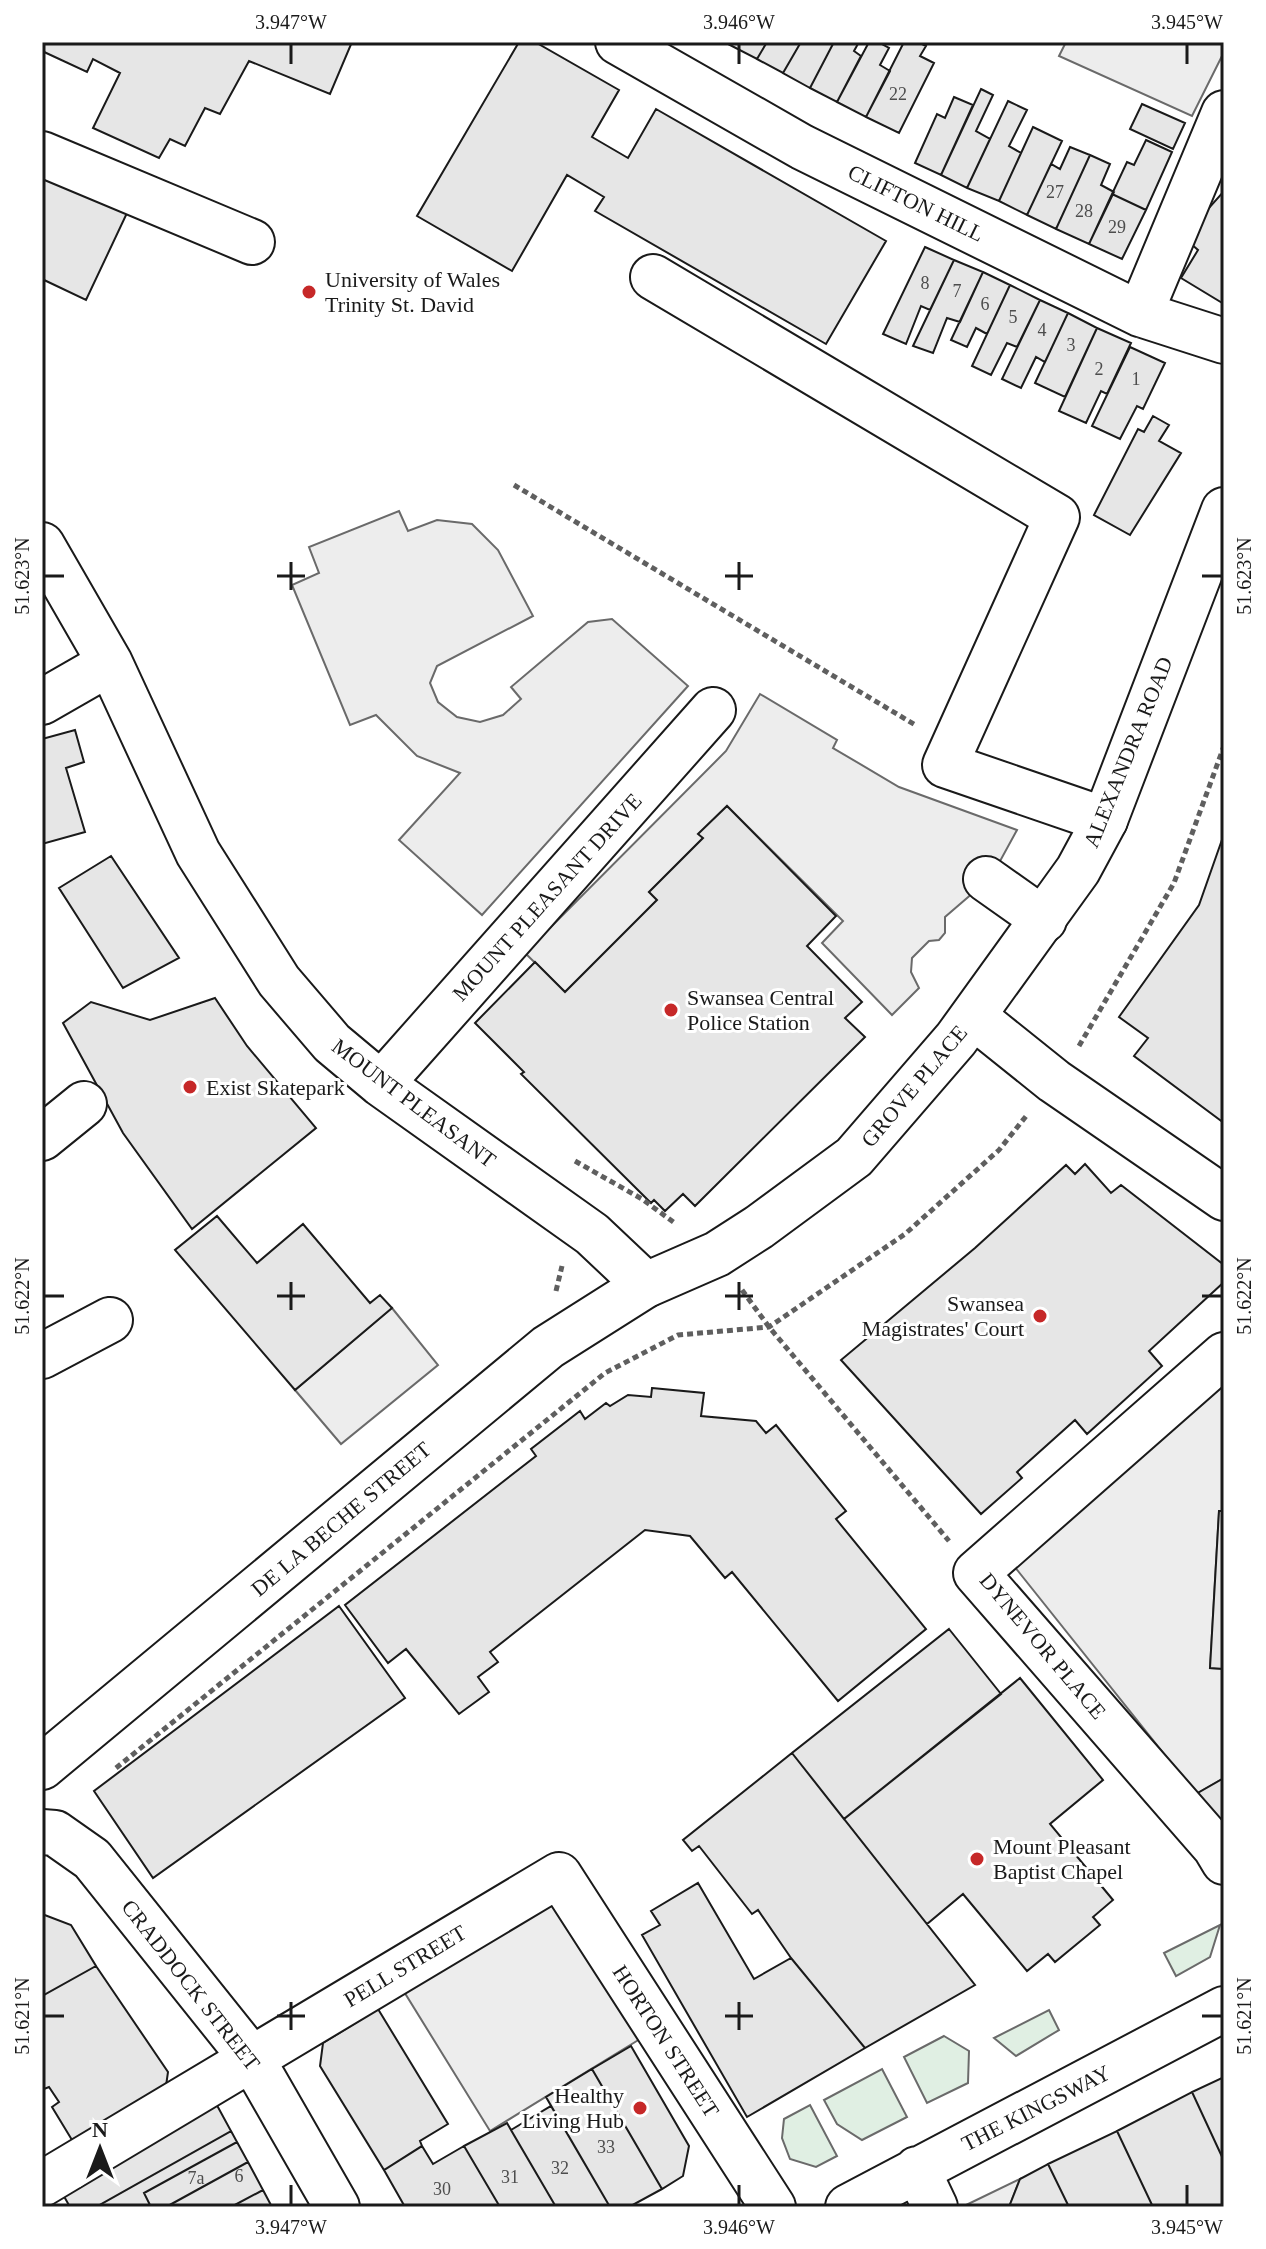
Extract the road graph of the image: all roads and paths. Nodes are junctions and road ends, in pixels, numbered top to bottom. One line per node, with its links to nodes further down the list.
1 (618, 42): 6 (street, CLIFTON HILL)
2 (1224, 113): 6 (street)
3 (42, 154): 4 (street)
4 (252, 242)
5 (653, 277): 15 (street)
6 (1140, 314): 7 (street, CLIFTON HILL)
7 (1224, 341)
8 (514, 485): 15 (path)
9 (1224, 510): 16 (street, ALEXANDRA ROAD)
10 (42, 545): 11 (street, MOUNT PLEASANT)
11 (110, 663): 12 (street); 21 (street, MOUNT PLEASANT)
12 (42, 702)
13 (693, 715): 21 (street, MOUNT PLEASANT DRIVE)
14 (1224, 746): 20 (path)
15 (952, 748): 16 (street)
16 (1105, 820): 18 (street, ALEXANDRA ROAD)
17 (986, 879): 18 (street)
18 (1044, 920): 19 (street, ALEXANDRA ROAD)
19 (973, 1016): 20 (street, GROVE PLACE); 27 (street, GROVE PLACE)
20 (1054, 1081): 25 (street, GROVE PLACE); 31 (path)
21 (381, 1084): 28 (street, MOUNT PLEASANT)
22 (84, 1104): 23 (street)
23 (42, 1138)
24 (575, 1161): 27 (path)
25 (1224, 1198)
26 (559, 1254): 29 (path)
27 (717, 1254): 28 (street, GROVE PLACE); 31 (path)
28 (646, 1285): 35 (street, DE LA BECHE STREET)
29 (555, 1295)
30 (110, 1320): 33 (street)
31 (769, 1327): 34 (path); 36 (path)
32 (1224, 1355): 34 (street, DYNEVOR PLACE)
33 (42, 1356)
34 (976, 1573): 38 (street, DYNEVOR PLACE)
35 (43, 1764)
36 (110, 1772)
37 (42, 1832): 41 (street, CRADDOCK STREET)
38 (1224, 1862)
39 (559, 1875): 41 (street, PELL STREET); 45 (street, HORTON STREET)
40 (1224, 2009): 42 (street, THE KINGSWAY)
41 (252, 2059): 43 (street, PELL STREET); 44 (street, CRADDOCK STREET)
42 (926, 2188): 46 (street, THE KINGSWAY)
43 (49, 2191)
44 (337, 2207)
45 (773, 2207)
46 (848, 2207)

